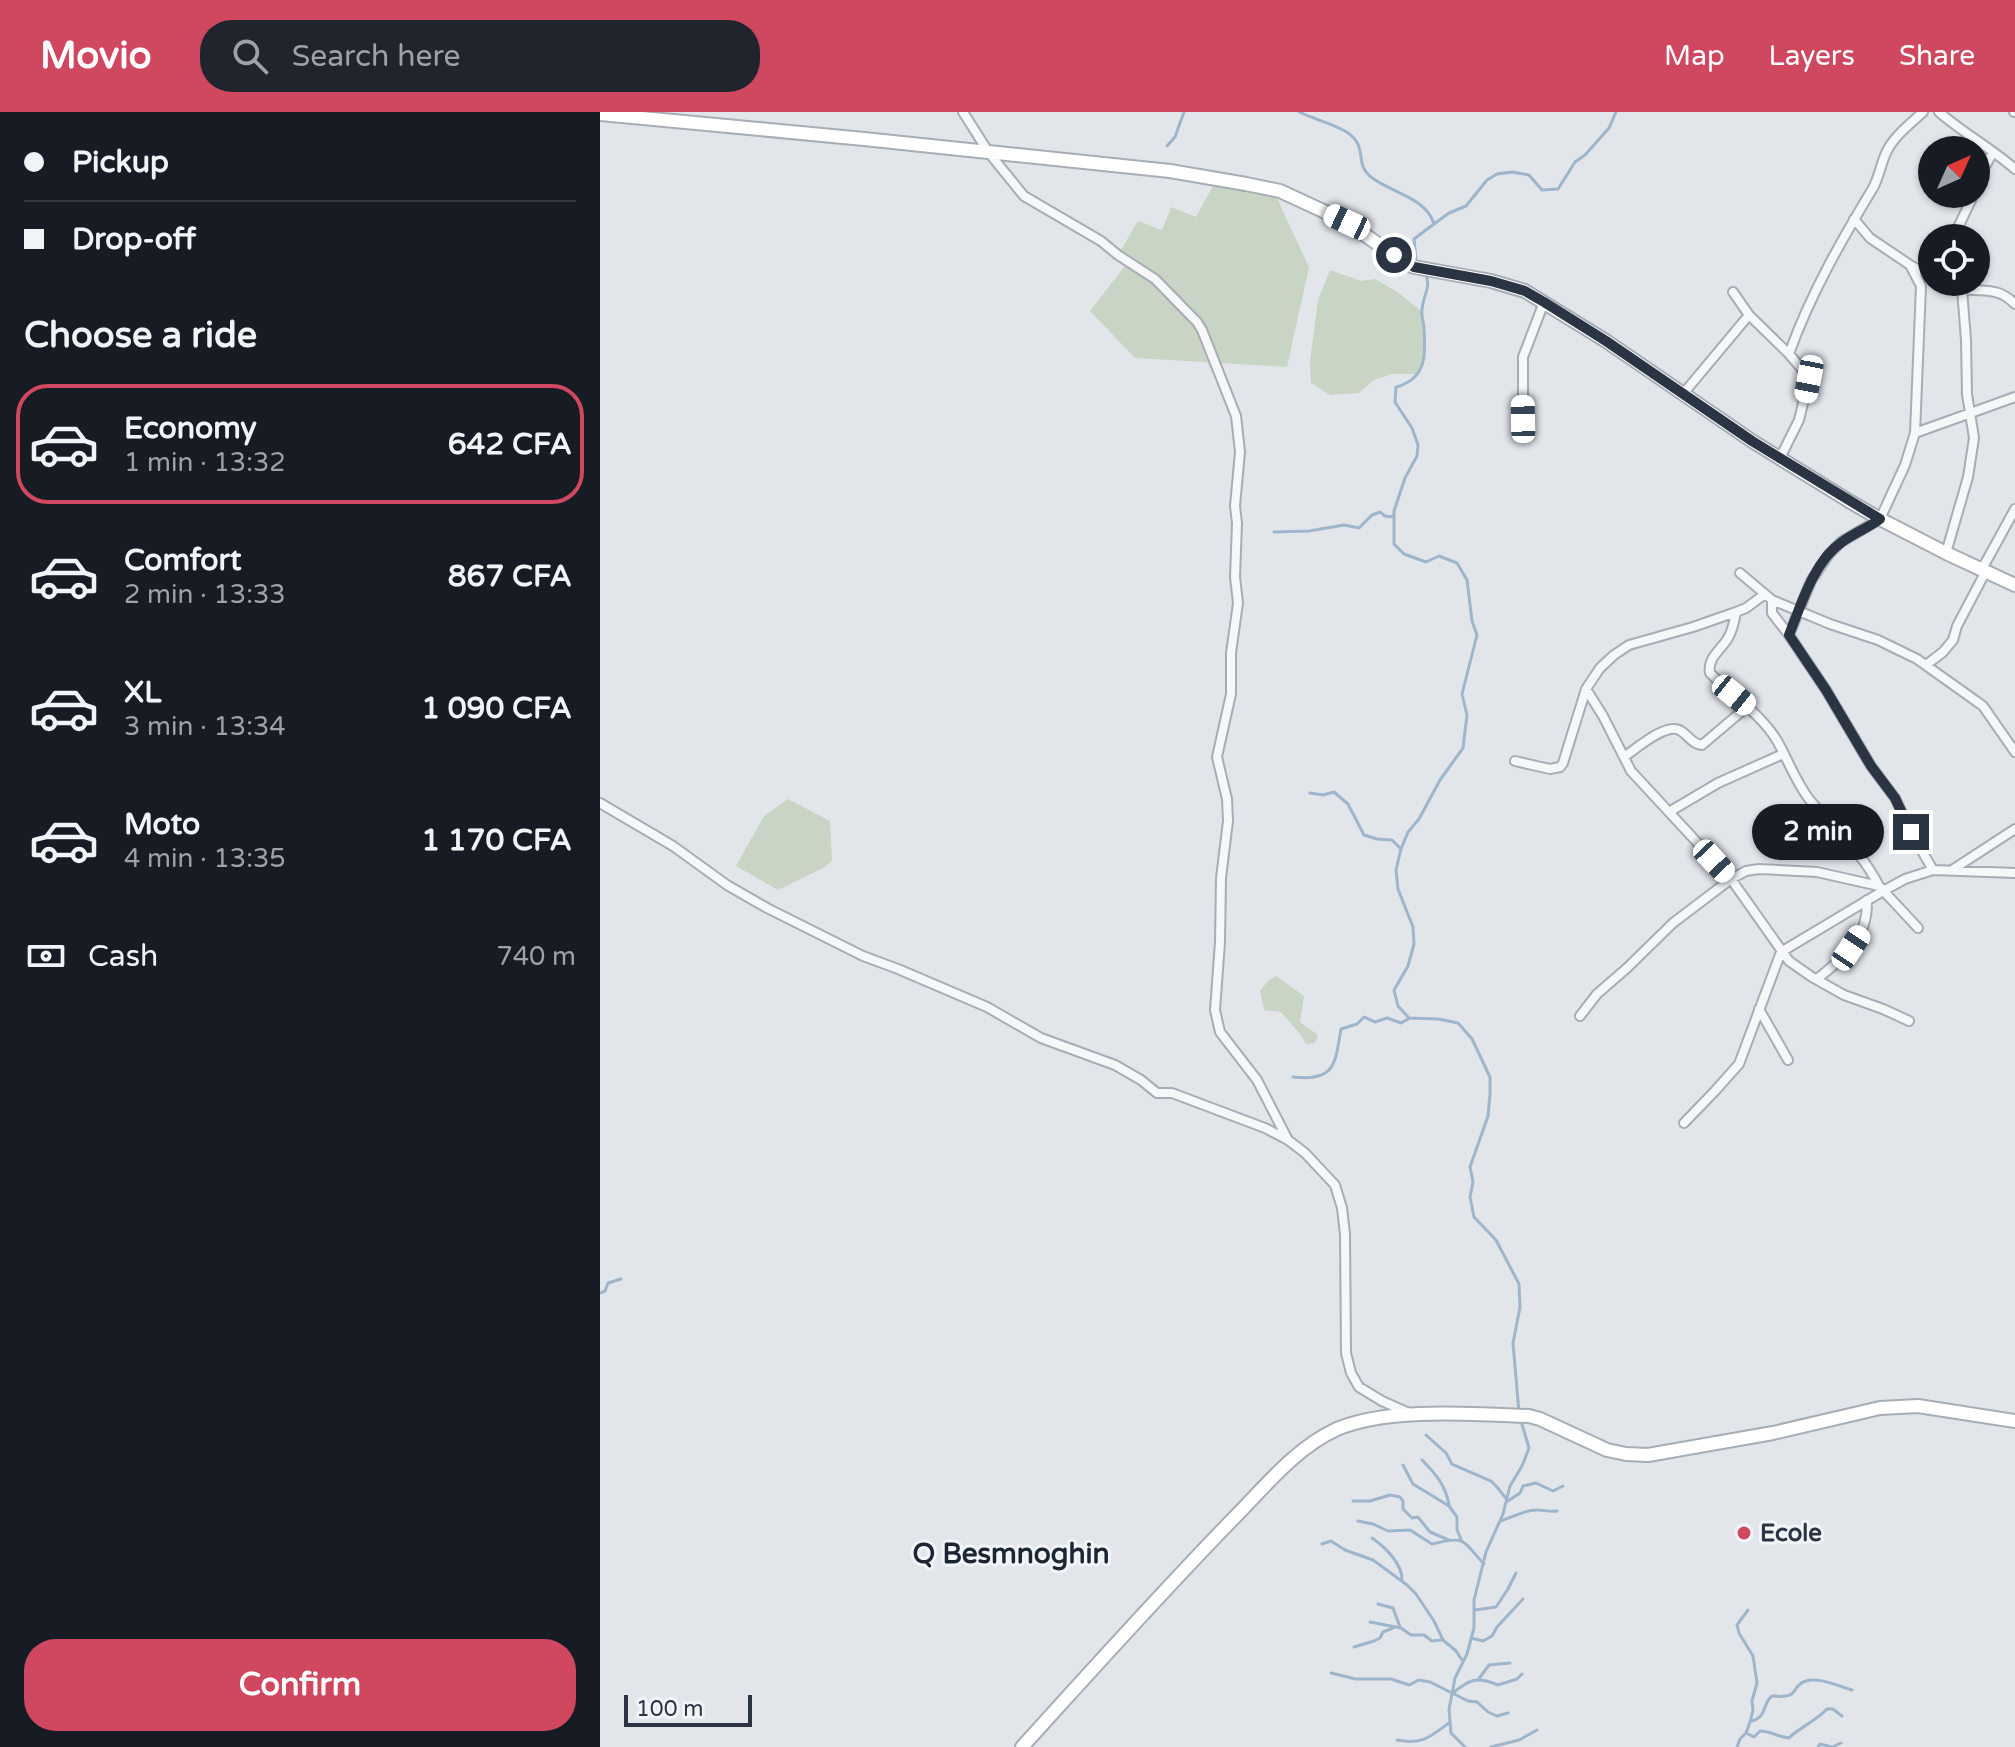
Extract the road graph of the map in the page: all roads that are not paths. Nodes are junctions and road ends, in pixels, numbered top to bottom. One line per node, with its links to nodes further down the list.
1 (963, 112): 6 (street)
2 (1923, 112): 9 (street)
3 (1939, 112): 5 (street)
4 (600, 114): 6 (street)
5 (1993, 152): 7 (street); 8 (street)
6 (989, 153): 17 (street); 61 (street)
7 (1990, 158)
8 (2015, 169)
9 (1854, 219): 10 (street); 20 (street)
10 (1910, 265): 11 (street); 12 (street)
11 (1918, 269)
12 (1918, 280)
13 (1990, 290): 18 (street)
14 (1733, 292): 19 (street)
15 (1921, 296): 25 (street)
16 (1963, 296): 23 (street)
17 (1544, 302): 21 (street); 24 (street)
18 (2015, 304)
19 (1749, 315): 20 (street); 21 (street)
20 (1789, 354): 26 (street)
21 (1683, 394): 26 (street)
22 (2015, 397): 23 (street)
23 (1970, 415): 25 (street); 29 (street)
24 (1523, 419)
25 (1915, 433): 28 (street)
26 (1780, 458): 28 (street)
27 (2015, 509): 30 (street)
28 (1880, 519): 29 (street); 34 (street)
29 (1946, 553): 30 (street)
30 (1984, 570): 32 (street); 37 (street)
31 (1740, 573): 33 (street)
32 (2015, 585)
33 (1768, 597): 34 (street); 35 (street); 36 (street)
34 (1799, 611): 36 (street); 37 (street)
35 (1736, 612): 38 (street); 39 (street)
36 (1789, 635): 47 (street)
37 (1926, 665): 40 (street)
38 (1586, 689): 42 (street); 43 (street)
39 (1748, 706): 41 (street); 42 (street)
40 (2015, 752)
41 (1783, 754): 45 (street); 51 (street)
42 (1624, 757): 45 (street)
43 (1515, 761)
44 (600, 803): 61 (street)
45 (1669, 812): 50 (street)
46 (2015, 829): 48 (street)
47 (1933, 870): 48 (street); 51 (street)
48 (1951, 871): 49 (street)
49 (2015, 873)
50 (1731, 879): 51 (street); 54 (street); 57 (street)
51 (1881, 889): 52 (street); 53 (street)
52 (1867, 900): 54 (street); 55 (street)
53 (1918, 928)
54 (1781, 952): 55 (street); 56 (street)
55 (1817, 979): 58 (street)
56 (1759, 1009): 59 (street); 60 (street)
57 (1580, 1016)
58 (1909, 1021)
59 (1788, 1060)
60 (1684, 1123)
61 (1288, 1140): 62 (street)
62 (1411, 1414): 63 (street); 64 (street)
63 (2015, 1421)
64 (1022, 1747)

